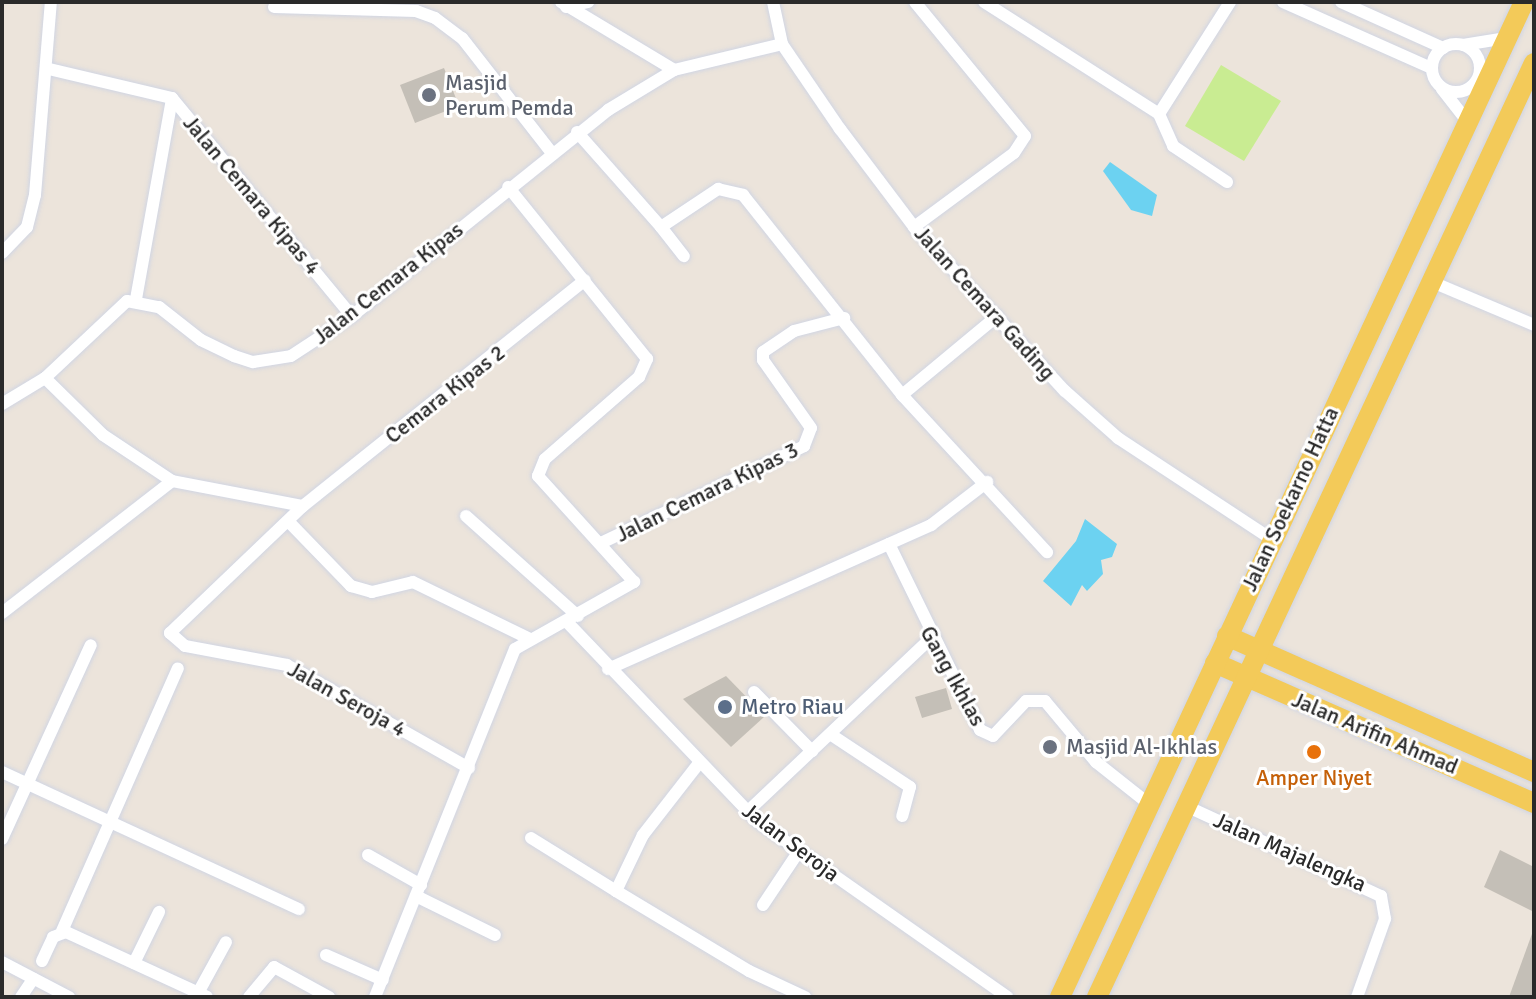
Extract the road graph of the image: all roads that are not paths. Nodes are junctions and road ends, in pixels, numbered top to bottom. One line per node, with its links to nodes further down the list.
1 (51, 2): 19 (street)
2 (588, 2): 10 (street)
3 (773, 2): 14 (street, Jalan Cemara Gading)
4 (915, 2): 30 (street)
5 (984, 2): 23 (street)
6 (1230, 2): 23 (street)
7 (1283, 2): 18 (street)
8 (1341, 2): 16 (street)
9 (1524, 2): 13 (main road, Jalan Soekarno Hatta)
10 (563, 4): 20 (street)
11 (274, 7): 12 (street)
12 (428, 8): 26 (street)
13 (1506, 38): 15 (street); 24 (main road, Jalan Soekarno Hatta)
14 (782, 44): 20 (street, Jalan Cemara Kipas); 30 (street, Jalan Cemara Gading)
15 (1463, 45): 16 (street); 21 (street)
16 (1443, 48): 18 (street)
17 (1534, 63): 34 (main road, Jalan Soekarno Hatta)
18 (1431, 68): 21 (street)
19 (49, 69): 22 (street, Jalan Cemara Kipas 4); 31 (street)
20 (674, 70): 25 (street, Jalan Cemara Kipas)
21 (1442, 88): 24 (street)
22 (172, 98): 35 (street); 36 (street, Jalan Cemara Kipas 4)
23 (1159, 114): 27 (street)
24 (1467, 121): 48 (main road, Jalan Soekarno Hatta)
25 (577, 132): 26 (street, Jalan Cemara Kipas); 29 (street)
26 (551, 152): 28 (street, Jalan Cemara Kipas)
27 (1227, 182)
28 (508, 187): 33 (street, Jalan Cemara Kipas 3); 36 (street, Jalan Cemara Kipas)
29 (661, 227): 32 (street); 38 (street)
30 (914, 227): 37 (street, Jalan Cemara Gading)
31 (2, 253)
32 (684, 256)
33 (585, 280): 45 (street, Cemara Kipas 2); 49 (street, Jalan Cemara Kipas 3)
34 (1430, 281): 39 (street); 53 (main road, Jalan Soekarno Hatta)
35 (136, 299): 36 (street, Jalan Cemara Kipas); 40 (street)
36 (352, 316)
37 (997, 316): 41 (street); 48 (street, Jalan Cemara Gading)
38 (844, 318): 41 (street); 49 (street, Jalan Cemara Kipas 3)
39 (1534, 325)
40 (45, 378): 42 (street); 43 (street)
41 (902, 395): 44 (street)
42 (2, 404)
43 (172, 481): 45 (street); 54 (street)
44 (987, 482): 50 (street); 51 (street)
45 (303, 506): 47 (street, Jalan Seroja 4)
46 (466, 516): 55 (street, Jalan Seroja)
47 (288, 521): 57 (street); 69 (street, Jalan Seroja 4)
48 (1271, 539): 52 (main road, Jalan Soekarno Hatta)
49 (601, 543): 55 (street, Jalan Cemara Kipas 3)
50 (889, 544): 58 (street, Gang Ikhlas); 63 (street)
51 (1047, 552)
52 (1248, 591): 53 (main road); 56 (main road, Jalan Soekarno Hatta)
53 (1275, 608): 60 (main road, Jalan Soekarno Hatta)
54 (2, 613)
55 (572, 619): 57 (street, Jalan Cemara Kipas 3); 63 (street, Jalan Seroja)
56 (1227, 636): 60 (main road, Jalan Arifin Ahmad); 61 (main road, Jalan Soekarno Hatta)
57 (528, 638): 69 (street)
58 (930, 639): 66 (street); 74 (street, Gang Ikhlas)
59 (91, 645): 72 (street)
60 (1257, 650): 64 (main road, Jalan Soekarno Hatta); 71 (main road, Jalan Arifin Ahmad)
61 (1215, 663): 64 (main road, Jalan Arifin Ahmad); 74 (main road, Jalan Soekarno Hatta)
62 (178, 668): 78 (street)
63 (608, 669): 68 (street, Jalan Seroja)
64 (1245, 676): 73 (main road, Jalan Arifin Ahmad); 75 (main road, Jalan Soekarno Hatta)
65 (754, 692): 67 (street)
66 (830, 734): 67 (street); 77 (street)
67 (812, 751): 76 (street)
68 (699, 763): 76 (street, Jalan Seroja); 84 (street)
69 (469, 768): 83 (street)
70 (2, 772): 72 (street)
71 (1534, 772)
72 (27, 784): 78 (street); 80 (street)
73 (1534, 803)
74 (1149, 804): 105 (main road, Jalan Soekarno Hatta)
75 (1186, 806): 106 (main road, Jalan Soekarno Hatta); 107 (street, Jalan Majalengka)
76 (747, 812): 81 (street, Jalan Seroja)
77 (902, 816)
78 (110, 822): 86 (street); 88 (street)
79 (531, 838): 84 (street)
80 (2, 839)
81 (799, 851): 85 (street); 104 (street, Jalan Seroja)
82 (368, 855): 83 (street)
83 (419, 890): 89 (street); 96 (street)
84 (616, 891): 103 (street)
85 (763, 905)
86 (299, 909)
87 (159, 912): 94 (street)
88 (62, 931): 92 (street); 94 (street)
89 (495, 935)
90 (226, 942): 97 (street)
91 (326, 955): 96 (street)
92 (42, 961)
93 (2, 962): 95 (street)
94 (134, 963): 97 (street)
95 (33, 979): 99 (street); 100 (street)
96 (383, 980): 102 (street)
97 (203, 995)
98 (324, 996): 101 (street)
99 (21, 997)
100 (69, 997)
101 (249, 997)
102 (375, 997)
103 (805, 997)
104 (1007, 997)
105 (1060, 997)
106 (1097, 997)
107 (1357, 997)

